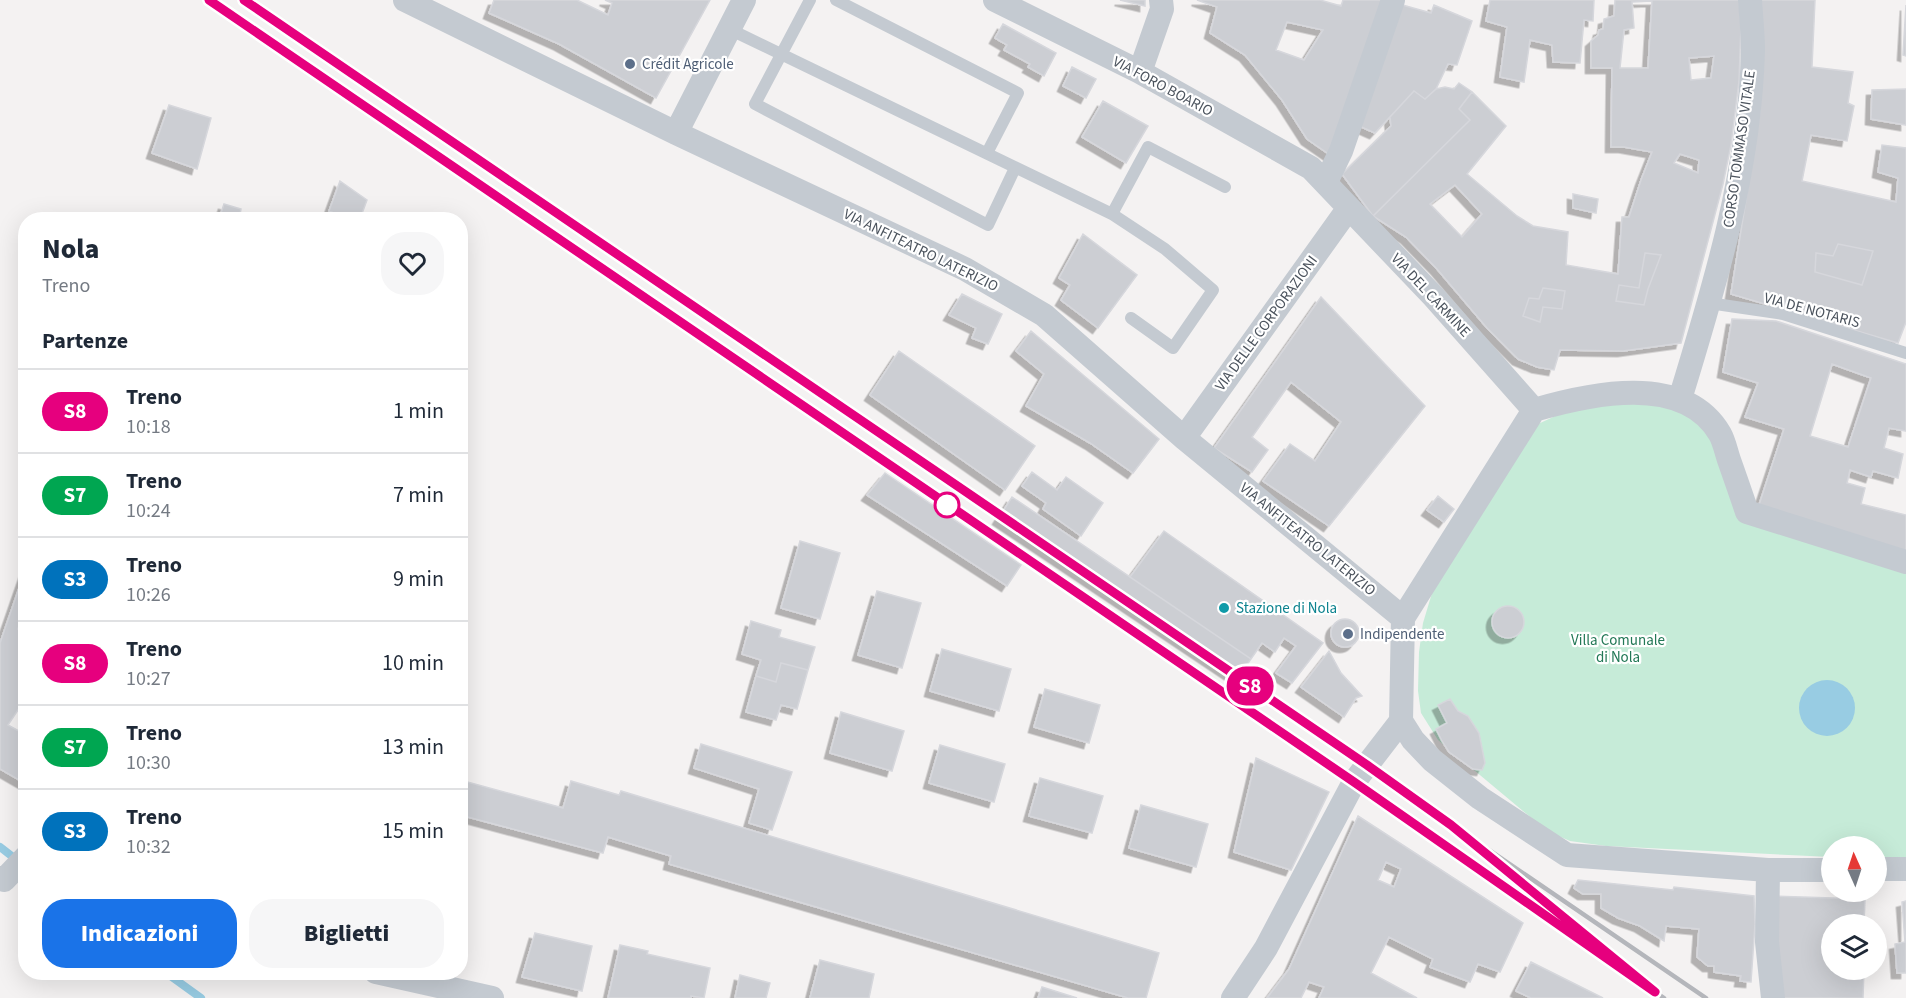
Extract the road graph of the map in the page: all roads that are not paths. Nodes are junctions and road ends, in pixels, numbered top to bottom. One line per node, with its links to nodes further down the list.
1 (405, 0): 12 (street, VIA ANFITEATRO LATERIZIO)
2 (744, 0): 9 (street)
3 (810, 0): 10 (lane)
4 (836, 0): 13 (lane)
5 (994, 0): 11 (street, VIA FORO BOARIO)
6 (1161, 0): 11 (street)
7 (1394, 0): 15 (street)
8 (1750, 0): 19 (street, CORSO TOMMASO VITALE)
9 (729, 29): 10 (lane); 12 (street)
10 (782, 53): 13 (lane); 14 (lane)
11 (1140, 72): 15 (street, VIA FORO BOARIO)
12 (676, 133): 24 (street, VIA ANFITEATRO LATERIZIO)
13 (987, 153): 14 (lane)
14 (1015, 168): 18 (lane)
15 (1326, 182): 17 (street, VIA DEL CARMINE)
16 (1225, 187): 18 (lane)
17 (1348, 208): 23 (street, VIA DEL CARMINE); 24 (street, VIA DELLE CORPORAZIONI)
18 (1112, 214): 20 (lane)
19 (1709, 303): 21 (lane, VIA DE NOTARIS); 22 (street, CORSO TOMMASO VITALE)
20 (1131, 318)
21 (1906, 353)
22 (1680, 399): 23 (street); 25 (street)
23 (1534, 410): 26 (street)
24 (1184, 438): 26 (street, VIA ANFITEATRO LATERIZIO)
25 (1906, 562)
26 (1403, 618): 27 (street)
27 (1401, 721): 31 (street); 36 (street)
28 (18, 864): 33 (street)
29 (1887, 869): 30 (street)
30 (1906, 869)
31 (1768, 870): 32 (street); 37 (street)
32 (1821, 870)
33 (2, 879)
34 (412, 980): 35 (street)
35 (492, 998)
36 (1233, 998)
37 (1773, 998)

